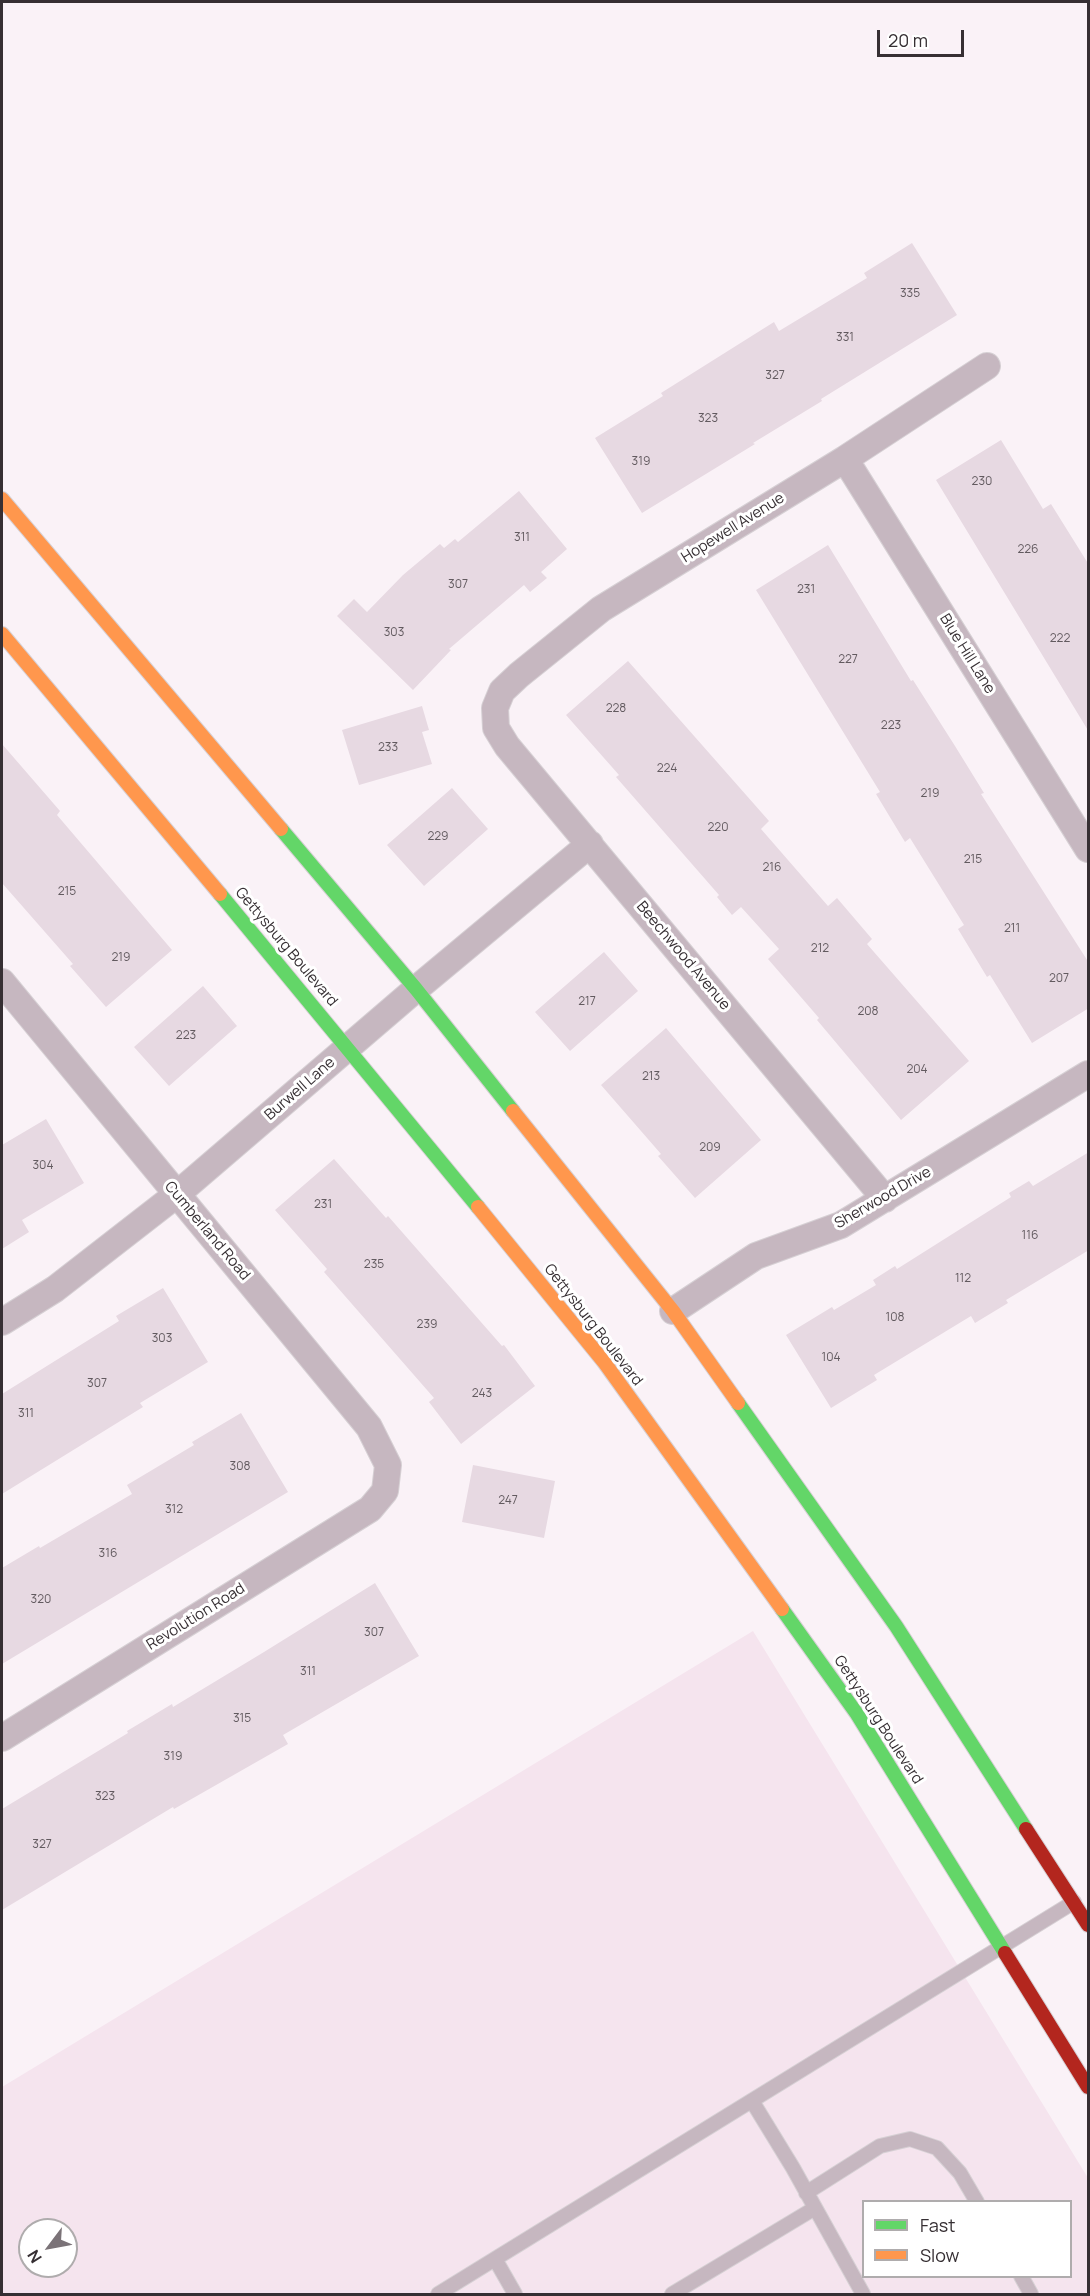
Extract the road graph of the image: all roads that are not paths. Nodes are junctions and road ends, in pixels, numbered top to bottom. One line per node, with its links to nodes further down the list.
1 (987, 366): 2 (street, Hopewell Avenue)
2 (845, 459): 5 (street, Hopewell Avenue); 7 (street, Blue Hill Lane)
3 (2, 499): 9 (street)
4 (2, 634): 10 (street, Gettysburg Boulevard)
5 (495, 708): 6 (street, Beechwood Avenue)
6 (590, 844): 9 (street, Burwell Lane); 13 (street, Beechwood Avenue)
7 (1089, 849)
8 (2, 982): 12 (street, Cumberland Road)
9 (416, 989): 10 (street, Burwell Lane); 14 (street)
10 (348, 1047): 12 (street, Burwell Lane); 20 (street, Gettysburg Boulevard)
11 (1089, 1074): 13 (street, Sherwood Drive)
12 (176, 1195): 15 (street, Burwell Lane); 16 (street, Cumberland Road)
13 (885, 1199): 14 (street, Sherwood Drive)
14 (672, 1311): 18 (street)
15 (2, 1322)
16 (385, 1491): 17 (street, Revolution Road)
17 (2, 1738)
18 (1074, 1902): 19 (street); 20 (lane)
19 (1089, 1925)
20 (1001, 1947): 21 (street, Gettysburg Boulevard); 22 (lane)
21 (1089, 2087)
22 (752, 2101): 23 (lane); 26 (lane)
23 (806, 2193): 24 (lane); 25 (lane)
24 (975, 2200)
25 (814, 2208): 30 (lane); 31 (lane)
26 (495, 2259): 28 (lane); 29 (lane)
27 (1022, 2278): 32 (lane)
28 (438, 2295)
29 (515, 2295)
30 (672, 2295)
31 (862, 2295)
32 (1031, 2295)

